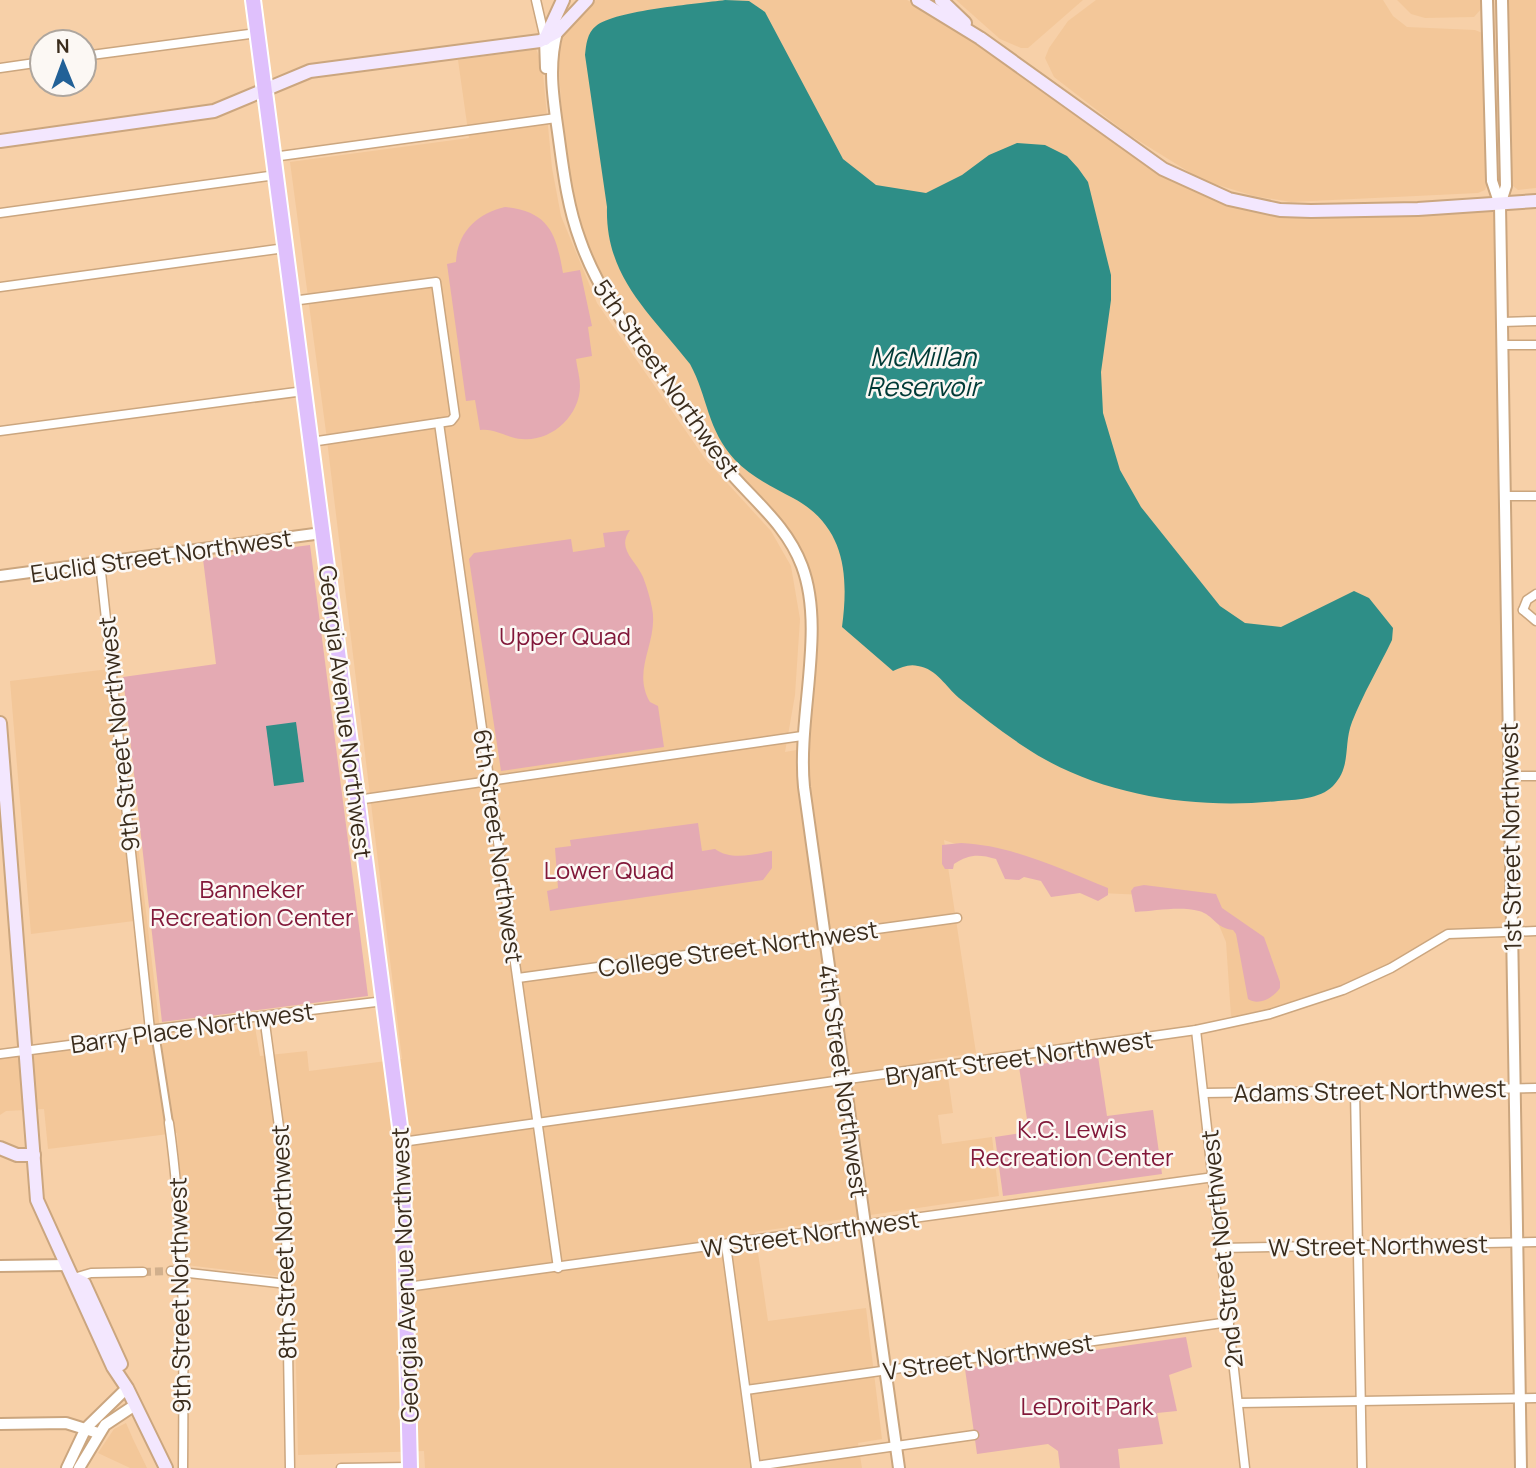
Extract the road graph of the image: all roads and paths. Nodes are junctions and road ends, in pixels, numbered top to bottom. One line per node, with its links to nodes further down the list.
1 (253, 0): 11 (highway, Georgia Avenue Northwest)
2 (536, 0): 13 (street, 5th Street Northwest)
3 (563, 0): 13 (main road)
4 (572, 0): 10 (main road)
5 (587, 0): 10 (main road)
6 (918, 0): 12 (main road)
7 (941, 0): 12 (main road)
8 (1487, 0): 24 (street, 1st Street Northwest)
9 (1502, 0): 24 (street, 1st Street Northwest)
10 (560, 29): 13 (main road); 17 (street, 5th Street Northwest)
11 (257, 33): 14 (street); 18 (highway, Georgia Avenue Northwest)
12 (980, 38): 24 (main road)
13 (545, 40): 17 (street, 5th Street Northwest); 18 (main road)
14 (98, 54)
15 (28, 64): 16 (street)
16 (0, 68)
17 (552, 87): 19 (street, 5th Street Northwest)
18 (265, 90): 20 (main road); 21 (highway, Georgia Avenue Northwest)
19 (556, 118): 21 (street); 47 (street, 5th Street Northwest)
20 (0, 141)
21 (273, 157): 22 (highway, Georgia Avenue Northwest)
22 (276, 176): 25 (street); 26 (highway, Georgia Avenue Northwest)
23 (1536, 201): 24 (main road)
24 (1500, 205): 30 (street, 1st Street Northwest)
25 (0, 214)
26 (285, 248): 27 (street); 28 (highway, Georgia Avenue Northwest)
27 (0, 286)
28 (292, 301): 33 (highway, Georgia Avenue Northwest); 34 (street)
29 (1536, 321): 30 (street)
30 (1502, 322): 31 (street, 1st Street Northwest)
31 (1502, 345): 32 (street); 37 (street, 1st Street Northwest)
32 (1536, 345)
33 (304, 391): 35 (street); 36 (highway, Georgia Avenue Northwest)
34 (439, 424): 36 (street); 50 (street, 6th Street Northwest)
35 (0, 431)
36 (311, 442): 39 (highway, Georgia Avenue Northwest)
37 (1504, 496): 38 (street); 43 (street, 1st Street Northwest)
38 (1536, 496)
39 (322, 533): 40 (street, Euclid Street Northwest); 51 (highway, Georgia Avenue Northwest)
40 (100, 563): 41 (street, Euclid Street Northwest); 59 (street, 9th Street Northwest)
41 (0, 576)
42 (1536, 594): 44 (street)
43 (1506, 610): 44 (street); 48 (street, 1st Street Northwest)
44 (1523, 610): 45 (street)
45 (1536, 621)
46 (0, 723): 62 (main road)
47 (802, 736): 50 (street); 55 (street, 4th Street Northwest)
48 (1509, 776): 49 (street); 54 (street, 1st Street Northwest)
49 (1536, 776)
50 (490, 782): 51 (street); 56 (street, 6th Street Northwest)
51 (357, 800): 57 (highway, Georgia Avenue Northwest)
52 (957, 918): 55 (street, College Street Northwest)
53 (1536, 931): 54 (street, Bryant Street Northwest)
54 (1511, 932): 60 (street, Bryant Street Northwest); 65 (street, 1st Street Northwest)
55 (824, 936): 56 (street, College Street Northwest); 64 (street, 4th Street Northwest)
56 (518, 978): 70 (street, 6th Street Northwest)
57 (384, 1000): 58 (street, Barry Place Northwest); 71 (highway, Georgia Avenue Northwest)
58 (264, 1016): 59 (street, Barry Place Northwest); 87 (street, 8th Street Northwest)
59 (150, 1030): 62 (street, Barry Place Northwest)
60 (1196, 1030): 64 (street, Bryant Street Northwest); 68 (street, 2nd Street Northwest)
61 (156, 1039): 69 (street, 9th Street Northwest)
62 (25, 1050): 63 (street, Barry Place Northwest); 73 (main road)
63 (0, 1054)
64 (845, 1081): 70 (street, Bryant Street Northwest); 75 (street, 4th Street Northwest)
65 (1514, 1088): 66 (street, Adams Street Northwest); 67 (street, Adams Street Northwest); 76 (street, 1st Street Northwest)
66 (1536, 1088)
67 (1355, 1090): 68 (street, Adams Street Northwest); 79 (street)
68 (1204, 1093): 74 (street, 2nd Street Northwest)
69 (169, 1124): 84 (street, 9th Street Northwest)
70 (538, 1124): 71 (street, Bryant Street Northwest); 83 (street, 6th Street Northwest)
71 (402, 1142): 88 (highway, Georgia Avenue Northwest)
72 (0, 1148): 73 (main road)
73 (34, 1155): 81 (main road)
74 (1214, 1177): 75 (street, W Street Northwest); 80 (street, 2nd Street Northwest)
75 (865, 1226): 78 (street, W Street Northwest); 90 (street, 4th Street Northwest)
76 (1516, 1242): 77 (street, W Street Northwest); 79 (street, W Street Northwest); 93 (street, 1st Street Northwest)
77 (1536, 1242)
78 (726, 1245): 83 (street, W Street Northwest); 92 (street)
79 (1359, 1245): 80 (street, W Street Northwest); 95 (street)
80 (1221, 1248): 89 (street, 2nd Street Northwest)
81 (67, 1265): 82 (street); 86 (main road)
82 (0, 1266)
83 (558, 1268): 88 (street, W Street Northwest)
84 (176, 1271): 87 (street); 107 (street, 9th Street Northwest)
85 (143, 1272): 86 (street)
86 (74, 1278): 91 (main road)
87 (287, 1284): 108 (street, 8th Street Northwest)
88 (407, 1287): 110 (highway, Georgia Avenue Northwest)
89 (1229, 1322): 90 (street, V Street Northwest); 96 (street, 2nd Street Northwest)
90 (885, 1370): 92 (street, V Street Northwest); 102 (street, 4th Street Northwest)
91 (127, 1388): 97 (main road); 99 (street)
92 (746, 1390): 103 (street)
93 (1520, 1398): 94 (street); 95 (street); 114 (street, 1st Street Northwest)
94 (1536, 1398)
95 (1361, 1401): 96 (street); 113 (street)
96 (1238, 1403): 112 (street, 2nd Street Northwest)
97 (135, 1405): 100 (street); 106 (main road)
98 (0, 1424): 99 (street)
99 (86, 1428): 100 (street); 104 (street)
100 (98, 1433): 105 (street)
101 (974, 1435): 102 (street)
102 (895, 1446): 103 (street); 111 (street, 4th Street Northwest)
103 (756, 1467)
104 (67, 1468)
105 (79, 1468)
106 (166, 1468)
107 (183, 1468)
108 (290, 1468)
109 (341, 1468): 110 (street)
110 (410, 1468)
111 (899, 1468)
112 (1245, 1468)
113 (1362, 1468)
114 (1521, 1468)

